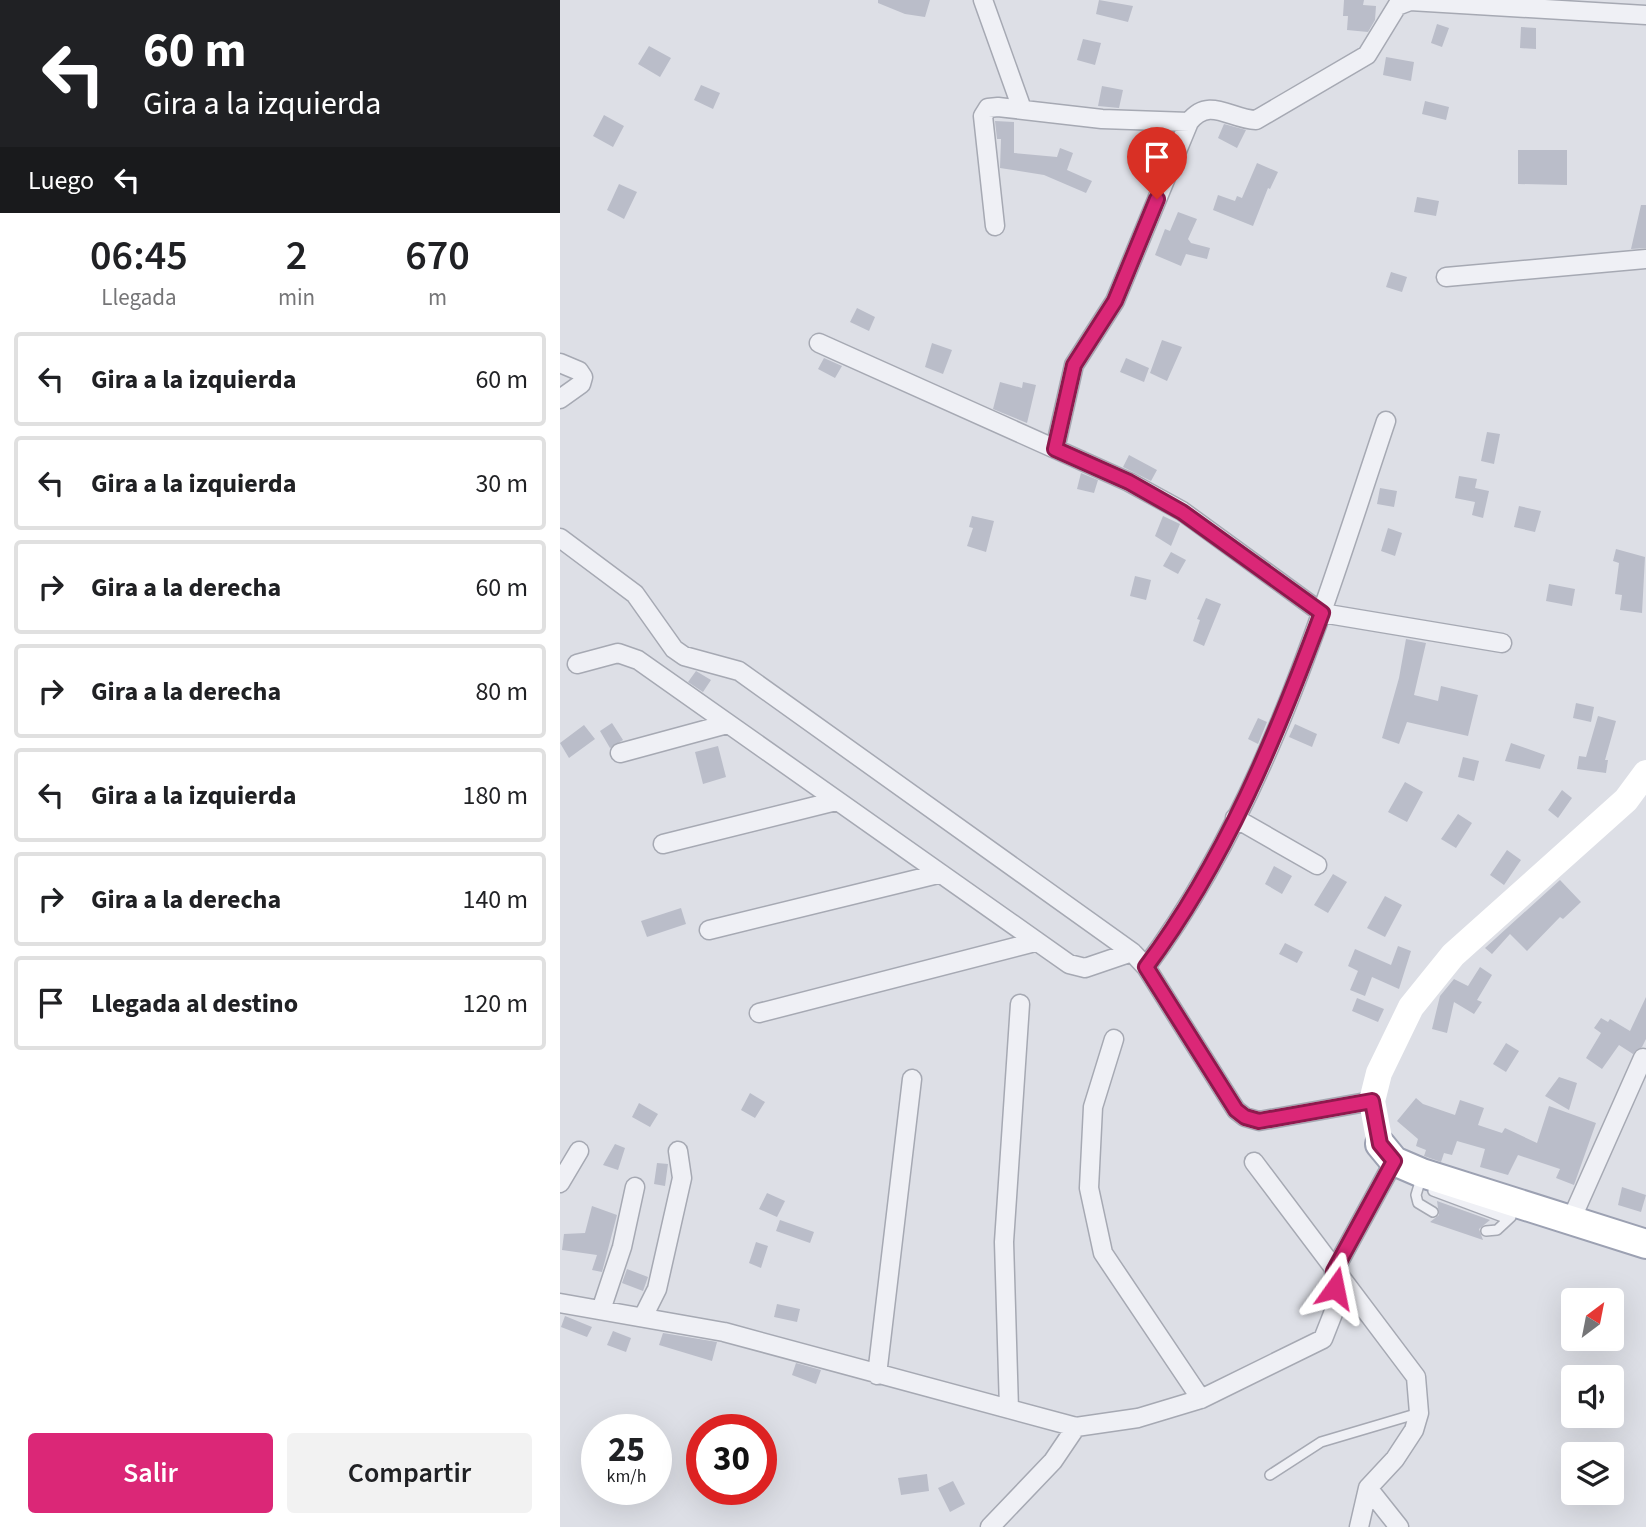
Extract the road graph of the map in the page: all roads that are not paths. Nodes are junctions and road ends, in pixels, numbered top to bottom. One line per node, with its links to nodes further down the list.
1 (983, 0): 4 (street)
2 (1425, 1): 3 (street); 5 (street)
3 (1646, 15)
4 (1022, 109): 5 (street); 6 (street)
5 (1189, 122): 13 (street)
6 (995, 226)
7 (1646, 259): 8 (street)
8 (1446, 277)
9 (819, 343): 13 (street)
10 (560, 363): 11 (street)
11 (560, 399)
12 (1386, 421): 15 (street)
13 (1055, 449): 15 (street)
14 (560, 538): 28 (street)
15 (1322, 613): 16 (street); 22 (street)
16 (1502, 643)
17 (577, 664): 18 (street)
18 (727, 724): 19 (street); 21 (street)
19 (620, 753)
20 (1646, 773): 35 (main road)
21 (836, 801): 23 (street); 25 (street)
22 (1236, 818): 24 (street); 29 (street)
23 (663, 844)
24 (1317, 865)
25 (938, 874): 26 (street); 27 (street)
26 (709, 930)
27 (1035, 943): 28 (street); 31 (street)
28 (1132, 952): 29 (street)
29 (1146, 967): 35 (street)
30 (1020, 1004): 54 (street)
31 (759, 1013)
32 (1114, 1039): 53 (street)
33 (1643, 1058): 45 (street)
34 (912, 1079): 52 (street)
35 (1372, 1101): 38 (main road)
36 (579, 1151): 41 (street)
37 (678, 1151): 51 (street)
38 (1387, 1152): 40 (main road); 48 (street)
39 (1254, 1162): 48 (street)
40 (1420, 1179): 43 (lane); 44 (main road)
41 (560, 1183)
42 (635, 1187): 50 (street)
43 (1433, 1212)
44 (1515, 1212): 45 (main road); 46 (lane)
45 (1571, 1220): 47 (main road)
46 (1486, 1231)
47 (1646, 1244)
48 (1334, 1271): 53 (street); 55 (street)
49 (560, 1303): 50 (street)
50 (601, 1310): 51 (street)
51 (643, 1317): 52 (street)
52 (877, 1376): 54 (street)
53 (1201, 1398): 56 (street)
54 (1009, 1409): 56 (street)
55 (1419, 1413): 57 (lane); 58 (street)
56 (1076, 1427): 59 (street)
57 (1270, 1475)
58 (1368, 1488): 60 (street); 61 (street)
59 (990, 1527)
60 (1359, 1527)
61 (1399, 1527)

